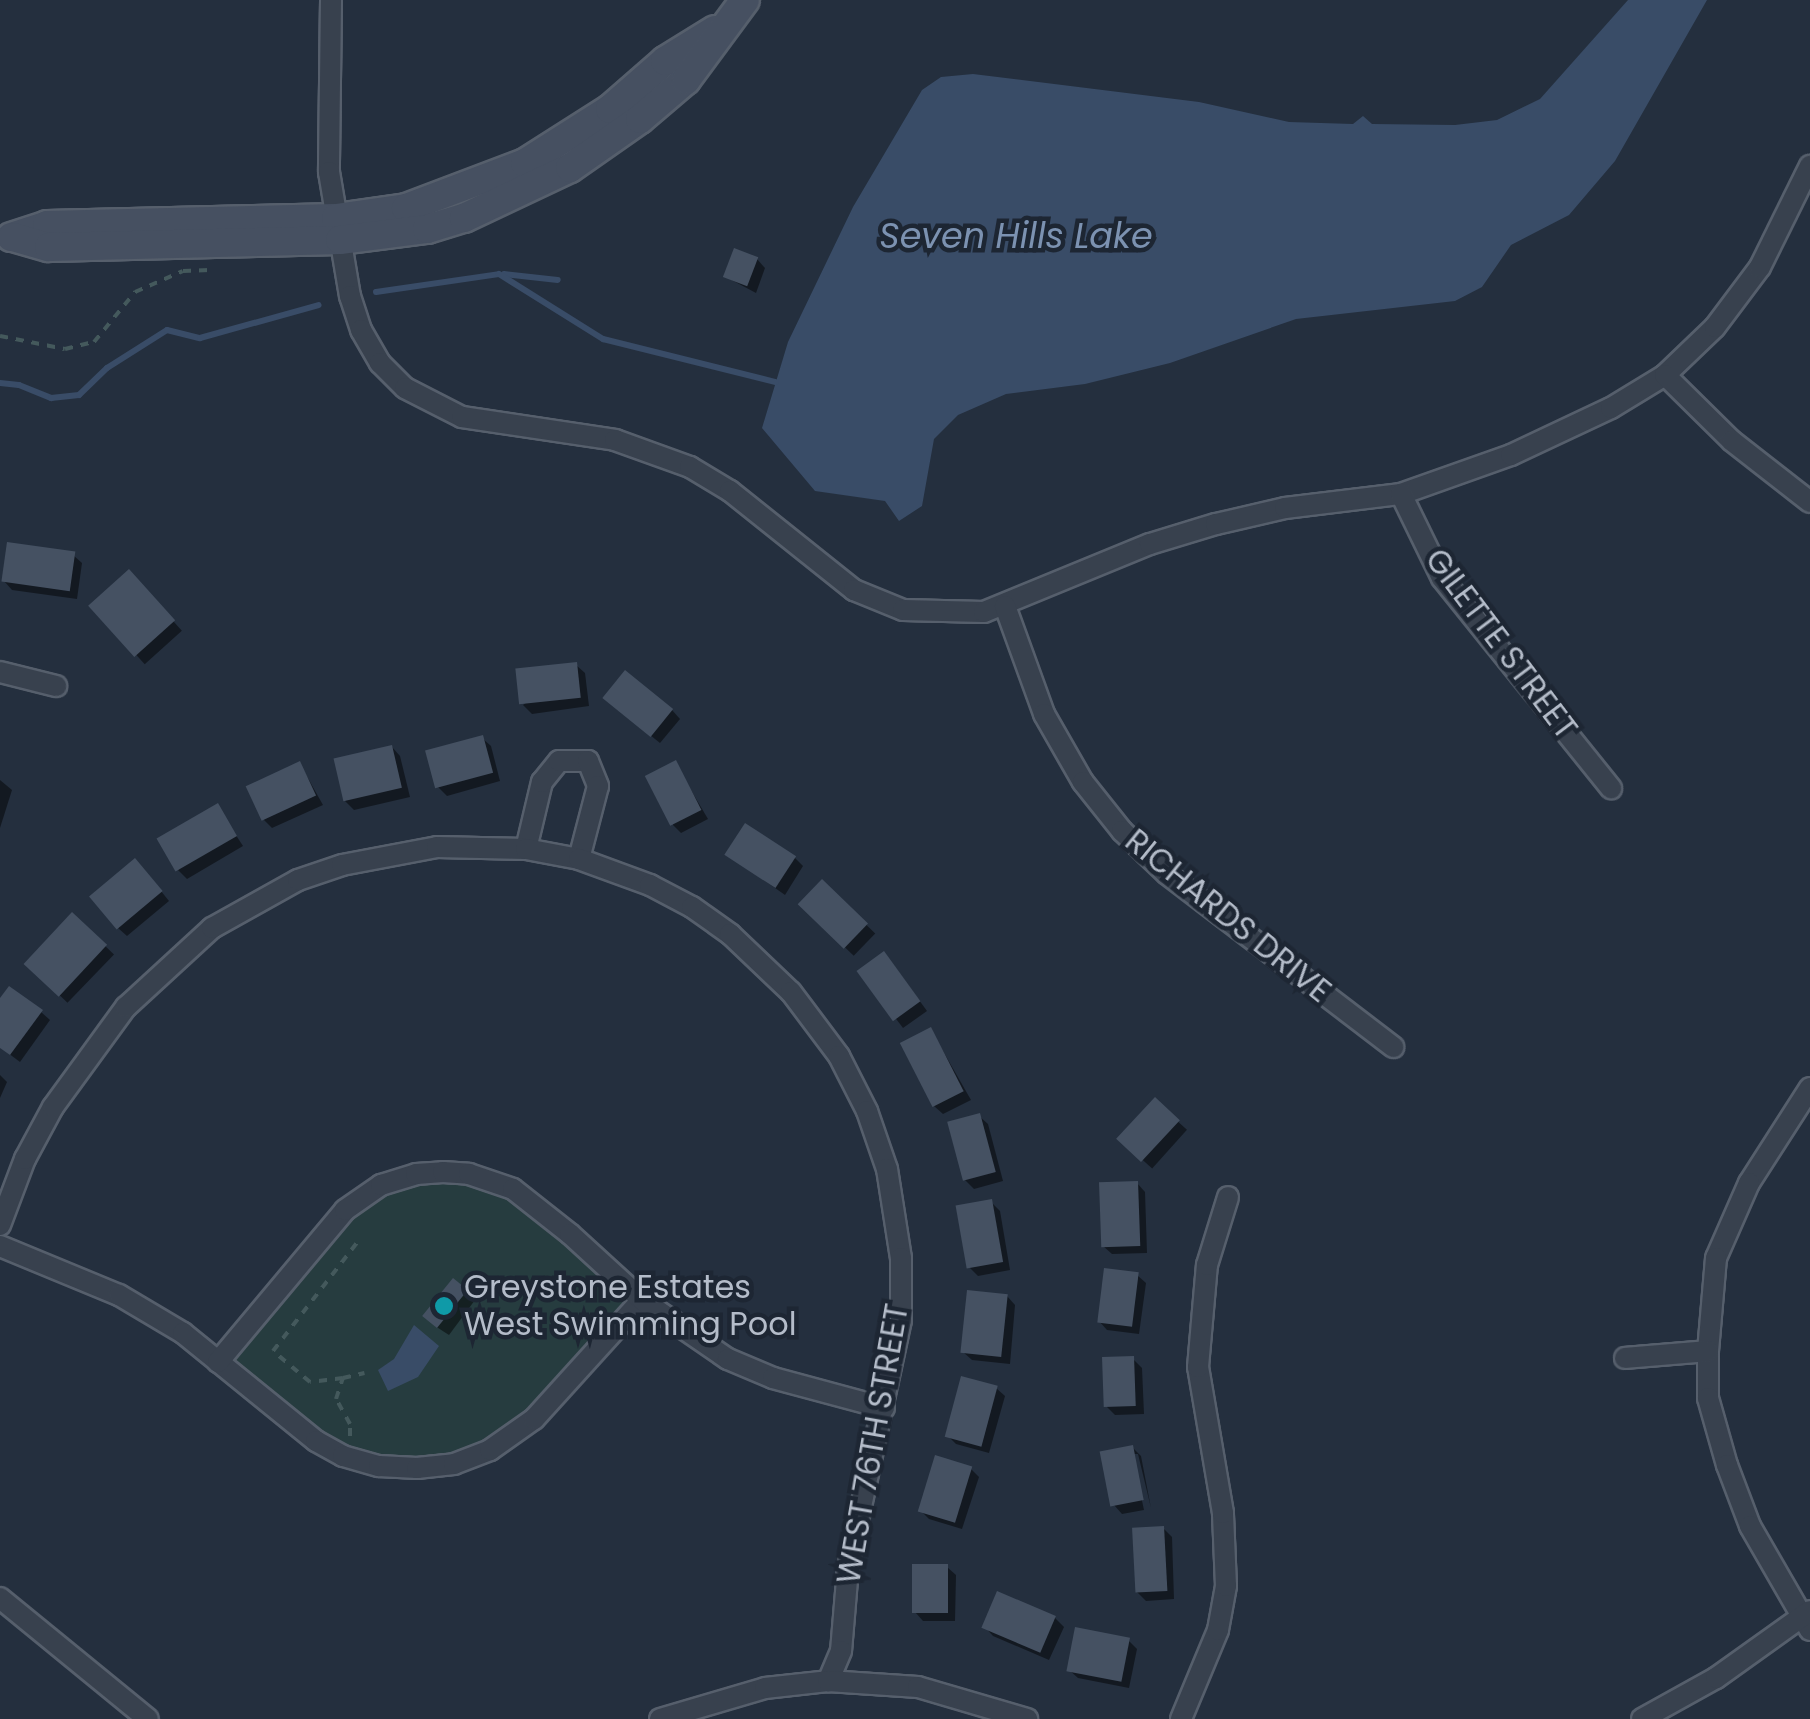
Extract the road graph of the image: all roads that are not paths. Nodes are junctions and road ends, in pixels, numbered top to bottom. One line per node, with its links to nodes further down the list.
1 (331, 0): 4 (street)
2 (745, 0): 4 (main road)
3 (1810, 166): 6 (street)
4 (338, 229): 5 (main road); 9 (street)
5 (7, 237)
6 (1665, 374): 7 (street); 8 (street)
7 (1401, 494): 9 (street); 12 (street, GILETTE STREET)
8 (1810, 502)
9 (1005, 606): 15 (street, RICHARDS DRIVE)
10 (0, 672): 11 (street)
11 (56, 686)
12 (1612, 788)
13 (526, 849): 14 (street, WEST 76TH STREET); 14 (street); 18 (street, WEST 76TH STREET)
14 (579, 860): 24 (street, WEST 76TH STREET)
15 (1392, 1048)
16 (1810, 1088): 21 (street)
17 (1228, 1197): 31 (street)
18 (0, 1224)
19 (0, 1246): 23 (street)
20 (642, 1300): 23 (street); 23 (street); 24 (street)
21 (1708, 1352): 22 (street); 26 (street)
22 (1625, 1358)
23 (218, 1362)
24 (884, 1408): 27 (street, WEST 76TH STREET)
25 (0, 1598): 28 (street)
26 (1807, 1620): 32 (street)
27 (828, 1680): 29 (street); 30 (street)
28 (148, 1719)
29 (660, 1719)
30 (1027, 1719)
31 (1181, 1719)
32 (1642, 1719)

